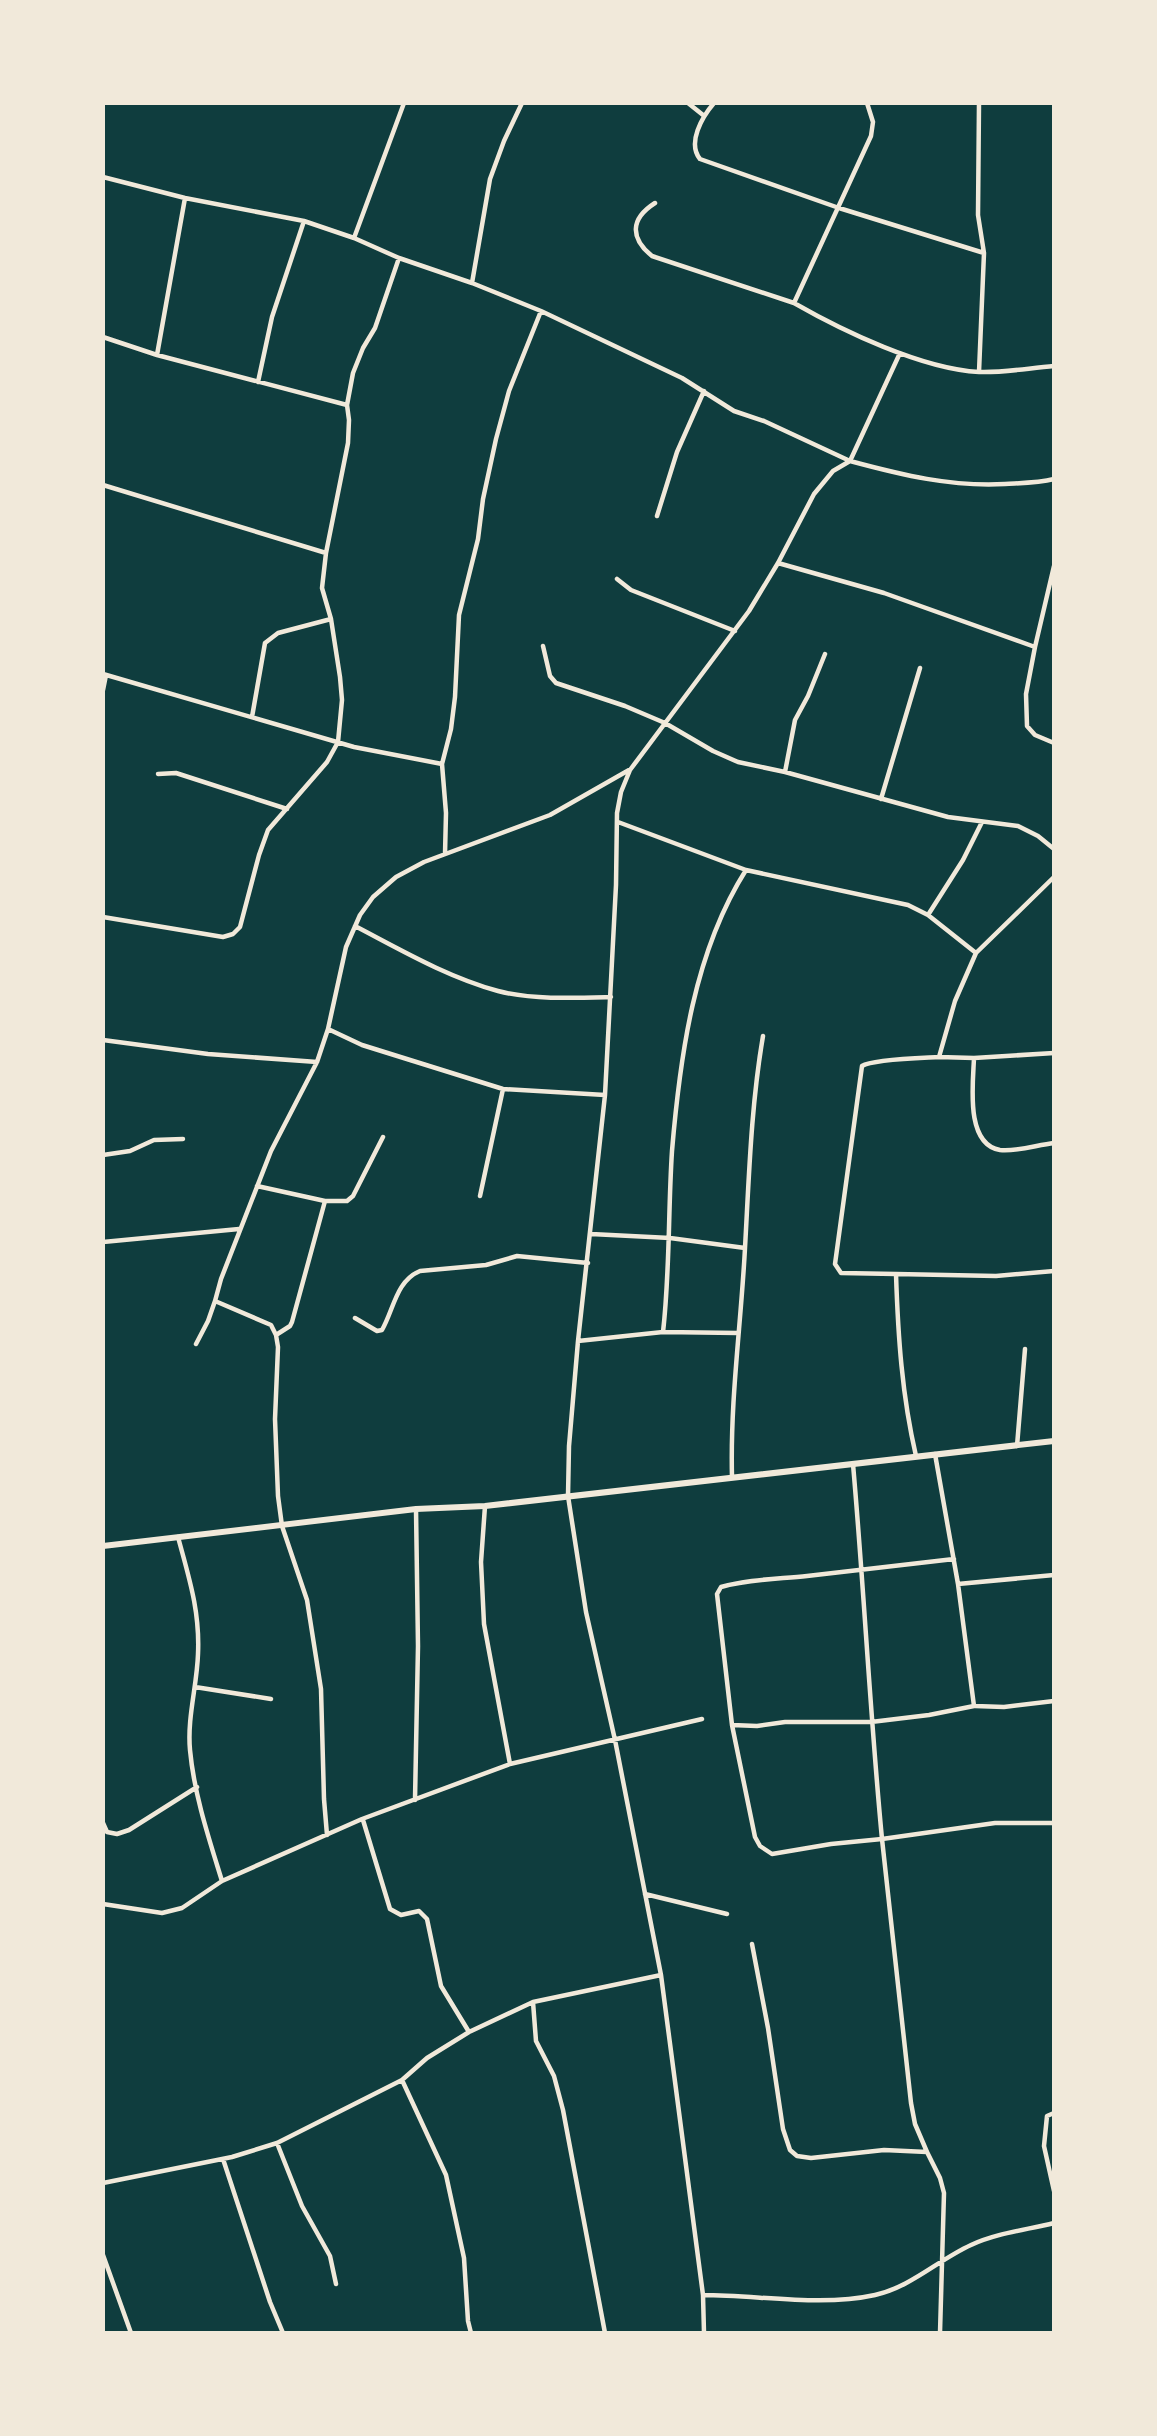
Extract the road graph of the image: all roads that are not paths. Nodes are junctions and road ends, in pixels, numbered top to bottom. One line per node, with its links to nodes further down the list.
1 (404, 103): 13 (street)
2 (522, 103): 16 (street)
3 (688, 103): 7 (street)
4 (714, 103): 7 (street)
5 (867, 103): 11 (street)
6 (979, 103): 14 (street)
7 (703, 116): 11 (street)
8 (103, 177): 9 (street)
9 (185, 198): 12 (street); 21 (street)
10 (655, 204): 17 (street)
11 (839, 208): 14 (street); 17 (street)
12 (304, 221): 13 (street); 24 (street)
13 (354, 238): 15 (street)
14 (984, 253): 23 (street)
15 (399, 258): 16 (street); 26 (street)
16 (472, 283): 18 (street)
17 (794, 303): 20 (street)
18 (541, 311): 25 (street); 47 (street)
19 (103, 337): 21 (street)
20 (900, 353): 23 (street); 27 (street)
21 (157, 355): 24 (street)
22 (1054, 366): 23 (street)
23 (979, 372)
24 (258, 382): 26 (street)
25 (704, 391): 27 (street); 30 (street)
26 (347, 405): 31 (street)
27 (850, 461): 28 (street); 32 (street)
28 (1054, 478)
29 (103, 485): 31 (street)
30 (657, 516)
31 (326, 553): 35 (street)
32 (778, 563): 36 (street); 38 (street)
33 (1054, 566): 38 (street)
34 (617, 579): 36 (street)
35 (331, 619): 43 (street); 45 (street)
36 (735, 631): 44 (street)
37 (543, 646): 44 (street)
38 (1035, 648): 46 (street)
39 (825, 654): 49 (street)
40 (920, 668): 51 (street)
41 (105, 675): 42 (street); 43 (street)
42 (103, 690)
43 (252, 717): 45 (street)
44 (664, 723): 48 (street); 49 (street)
45 (338, 742): 47 (street); 52 (street)
46 (1054, 743)
47 (442, 764): 56 (street)
48 (630, 769): 53 (street); 56 (street)
49 (785, 772): 51 (street)
50 (158, 774): 52 (street)
51 (881, 799): 54 (street)
52 (287, 809): 60 (street)
53 (618, 822): 57 (street); 63 (street)
54 (983, 822): 55 (street); 59 (street)
55 (1054, 849)
56 (445, 855): 61 (street)
57 (746, 870): 59 (street); 82 (street)
58 (1054, 877): 62 (street)
59 (928, 915): 62 (street)
60 (103, 917)
61 (355, 926): 63 (street); 64 (street)
62 (976, 953): 68 (street)
63 (611, 997): 72 (street)
64 (328, 1029): 70 (street); 71 (street)
65 (763, 1036): 84 (street)
66 (103, 1040): 70 (street)
67 (1054, 1053): 69 (street)
68 (939, 1057): 69 (street); 87 (street)
69 (974, 1058): 75 (street)
70 (317, 1062): 77 (street)
71 (503, 1089): 72 (street); 78 (street)
72 (605, 1095): 81 (street)
73 (383, 1137): 79 (street)
74 (183, 1139): 76 (street)
75 (1054, 1143)
76 (103, 1155)
77 (257, 1186): 79 (street); 80 (street)
78 (480, 1196)
79 (325, 1201): 92 (street)
80 (239, 1229): 83 (street); 88 (street)
81 (591, 1234): 82 (street); 85 (street)
82 (670, 1237): 84 (street); 90 (street)
83 (103, 1242)
84 (745, 1248): 91 (street)
85 (588, 1264): 89 (street); 93 (street)
86 (1054, 1271): 87 (street)
87 (897, 1274): 99 (street)
88 (215, 1301): 92 (street); 94 (street)
89 (355, 1318)
90 (663, 1332): 91 (street); 93 (street)
91 (738, 1333): 101 (street)
92 (276, 1335): 105 (street)
93 (578, 1342): 102 (street)
94 (196, 1344)
95 (1025, 1349): 97 (street)
96 (1054, 1441): 97 (main road)
97 (1017, 1446): 98 (main road)
98 (935, 1454): 99 (main road); 108 (street)
99 (916, 1456): 100 (main road)
100 (853, 1464): 101 (main road); 109 (street)
101 (732, 1477): 102 (main road)
102 (568, 1496): 103 (main road); 119 (street)
103 (485, 1506): 104 (main road); 120 (street)
104 (416, 1509): 105 (main road); 122 (street)
105 (282, 1526): 106 (main road); 126 (street)
106 (178, 1538): 107 (main road); 112 (street)
107 (103, 1546)
108 (954, 1559): 109 (street); 111 (street)
109 (862, 1569): 117 (street); 118 (street)
110 (1054, 1575): 111 (street)
111 (958, 1584): 115 (street)
112 (195, 1687): 113 (street); 121 (street)
113 (271, 1699)
114 (1054, 1701): 115 (street)
115 (974, 1706): 117 (street)
116 (702, 1719): 119 (street)
117 (871, 1722): 118 (street); 127 (street)
118 (732, 1725): 127 (street)
119 (615, 1740): 120 (street); 129 (street)
120 (510, 1763): 122 (street)
121 (197, 1787): 124 (street); 128 (street)
122 (415, 1800): 123 (street)
123 (362, 1819): 126 (street); 135 (street)
124 (103, 1823)
125 (1054, 1824): 127 (street)
126 (327, 1835): 128 (street)
127 (881, 1839): 139 (street)
128 (222, 1881): 130 (street)
129 (645, 1894): 131 (street); 133 (street)
130 (103, 1904)
131 (727, 1913)
132 (752, 1944): 139 (street)
133 (661, 1975): 134 (street); 147 (street)
134 (533, 2002): 135 (street); 151 (street)
135 (469, 2032): 136 (street)
136 (402, 2080): 138 (street); 150 (street)
137 (1054, 2113): 142 (street)
138 (277, 2143): 140 (street); 146 (street)
139 (927, 2152): 145 (street)
140 (223, 2159): 141 (street); 149 (street)
141 (103, 2183)
142 (1054, 2192)
143 (1054, 2223): 145 (street)
144 (103, 2255): 148 (street)
145 (940, 2261): 147 (street); 153 (street)
146 (336, 2284)
147 (703, 2295): 152 (street)
148 (131, 2333)
149 (283, 2333)
150 (471, 2333)
151 (605, 2333)
152 (704, 2333)
153 (940, 2333)

